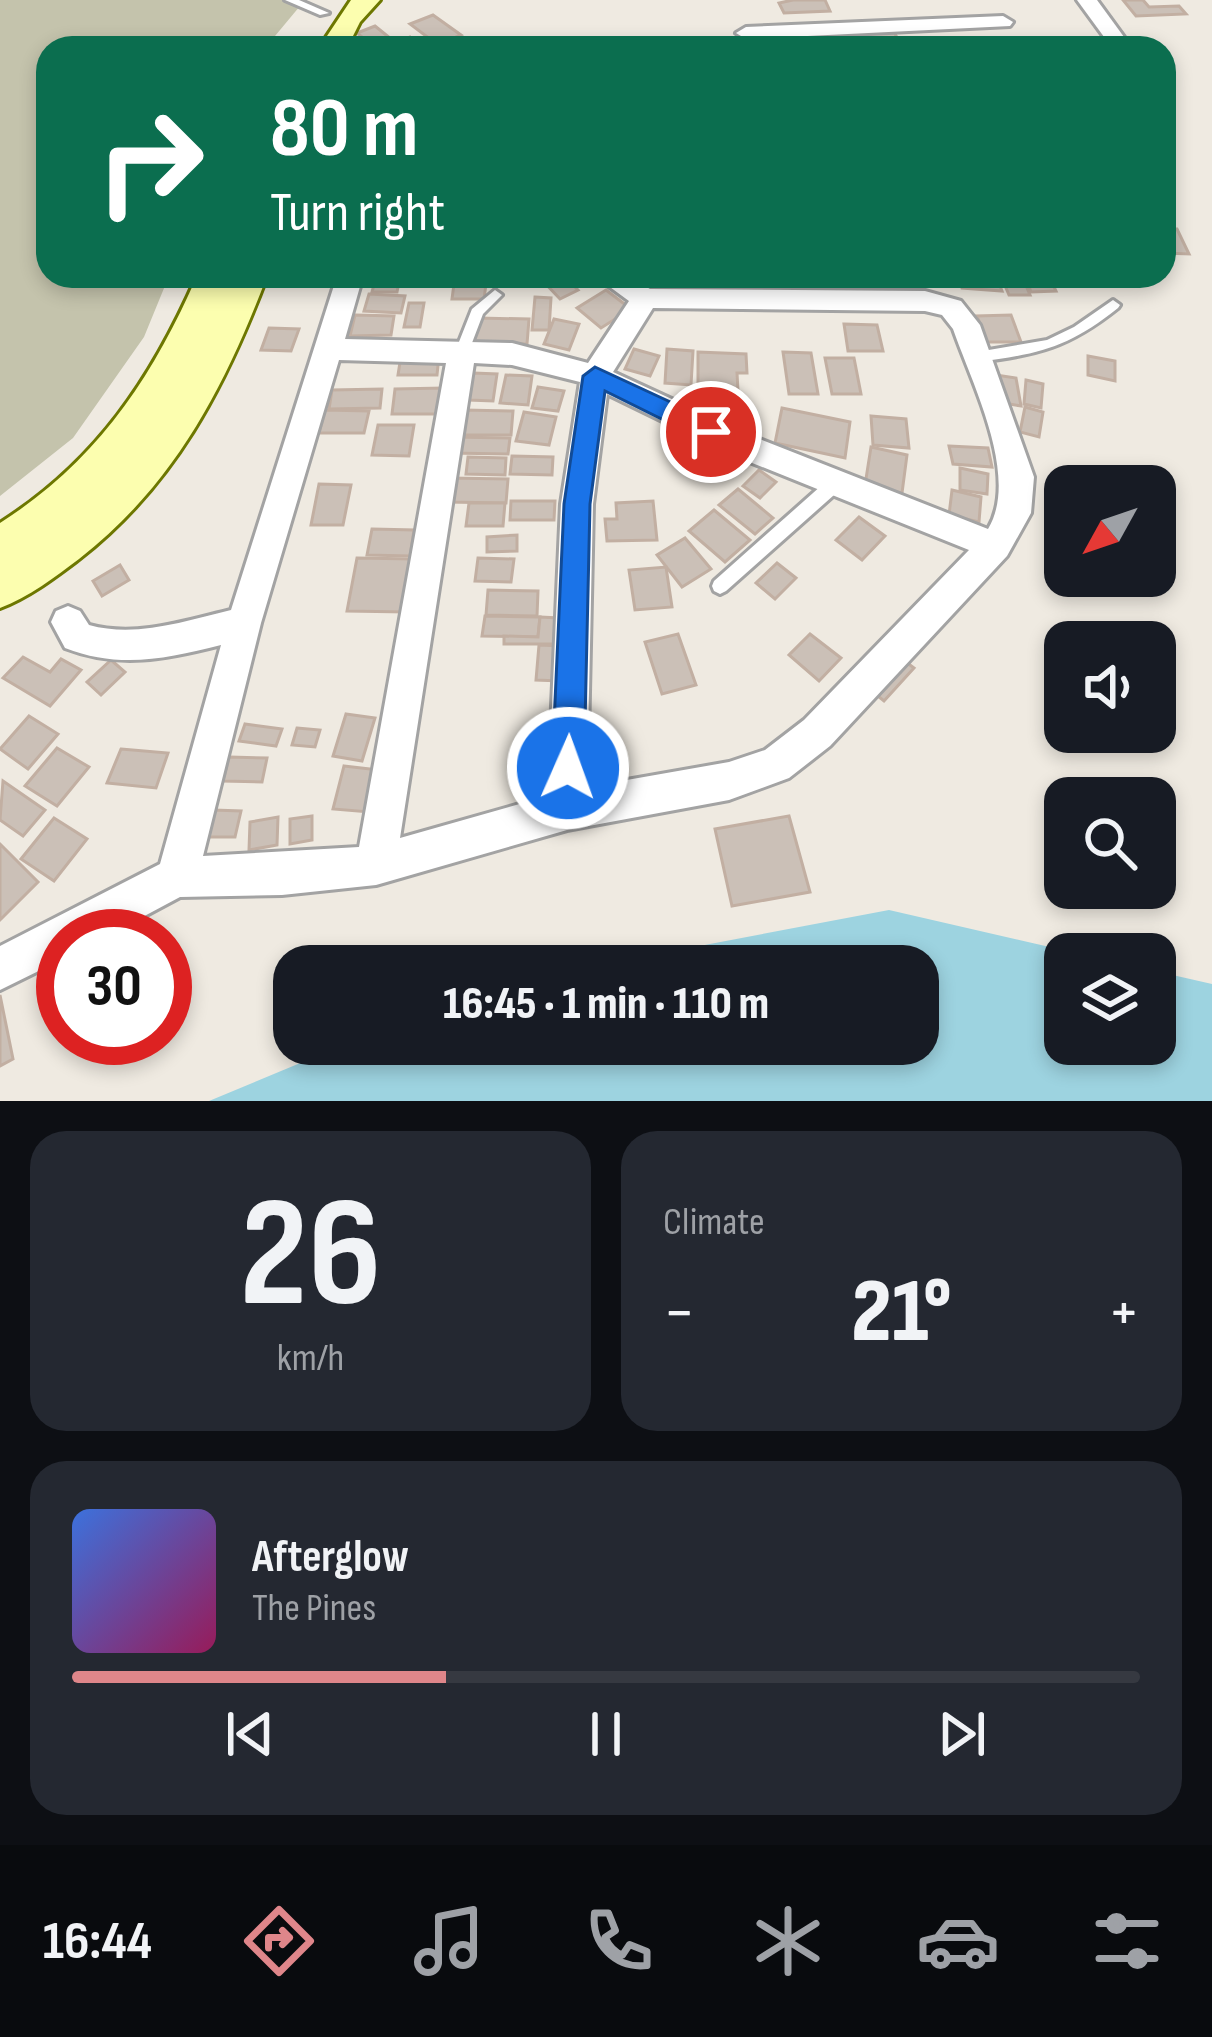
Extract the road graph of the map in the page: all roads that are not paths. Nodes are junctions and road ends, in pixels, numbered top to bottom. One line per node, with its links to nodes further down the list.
1 (290, 0): 5 (lane)
2 (366, 0): 8 (main road)
3 (990, 0): 6 (street)
4 (1088, 0): 9 (street)
5 (331, 7): 7 (main road)
6 (749, 32)
7 (313, 36)
8 (339, 36)
9 (1113, 36)
10 (210, 288): 23 (main road)
11 (244, 288): 25 (main road)
12 (347, 288): 17 (street)
13 (628, 288): 15 (street)
14 (495, 295): 18 (lane)
15 (645, 298): 19 (street); 20 (street)
16 (1114, 305): 19 (lane)
17 (329, 349): 18 (street); 27 (street)
18 (462, 352): 20 (street); 29 (street)
19 (977, 356): 22 (street)
20 (595, 376): 21 (street); 28 (street)
21 (837, 482): 22 (street); 24 (lane)
22 (995, 546): 28 (street)
23 (0, 547)
24 (720, 586)
25 (0, 587)
26 (68, 622): 27 (street)
27 (244, 623): 30 (street)
28 (567, 810): 29 (street)
29 (376, 865): 30 (street)
30 (177, 877): 31 (street)
31 (0, 969)

